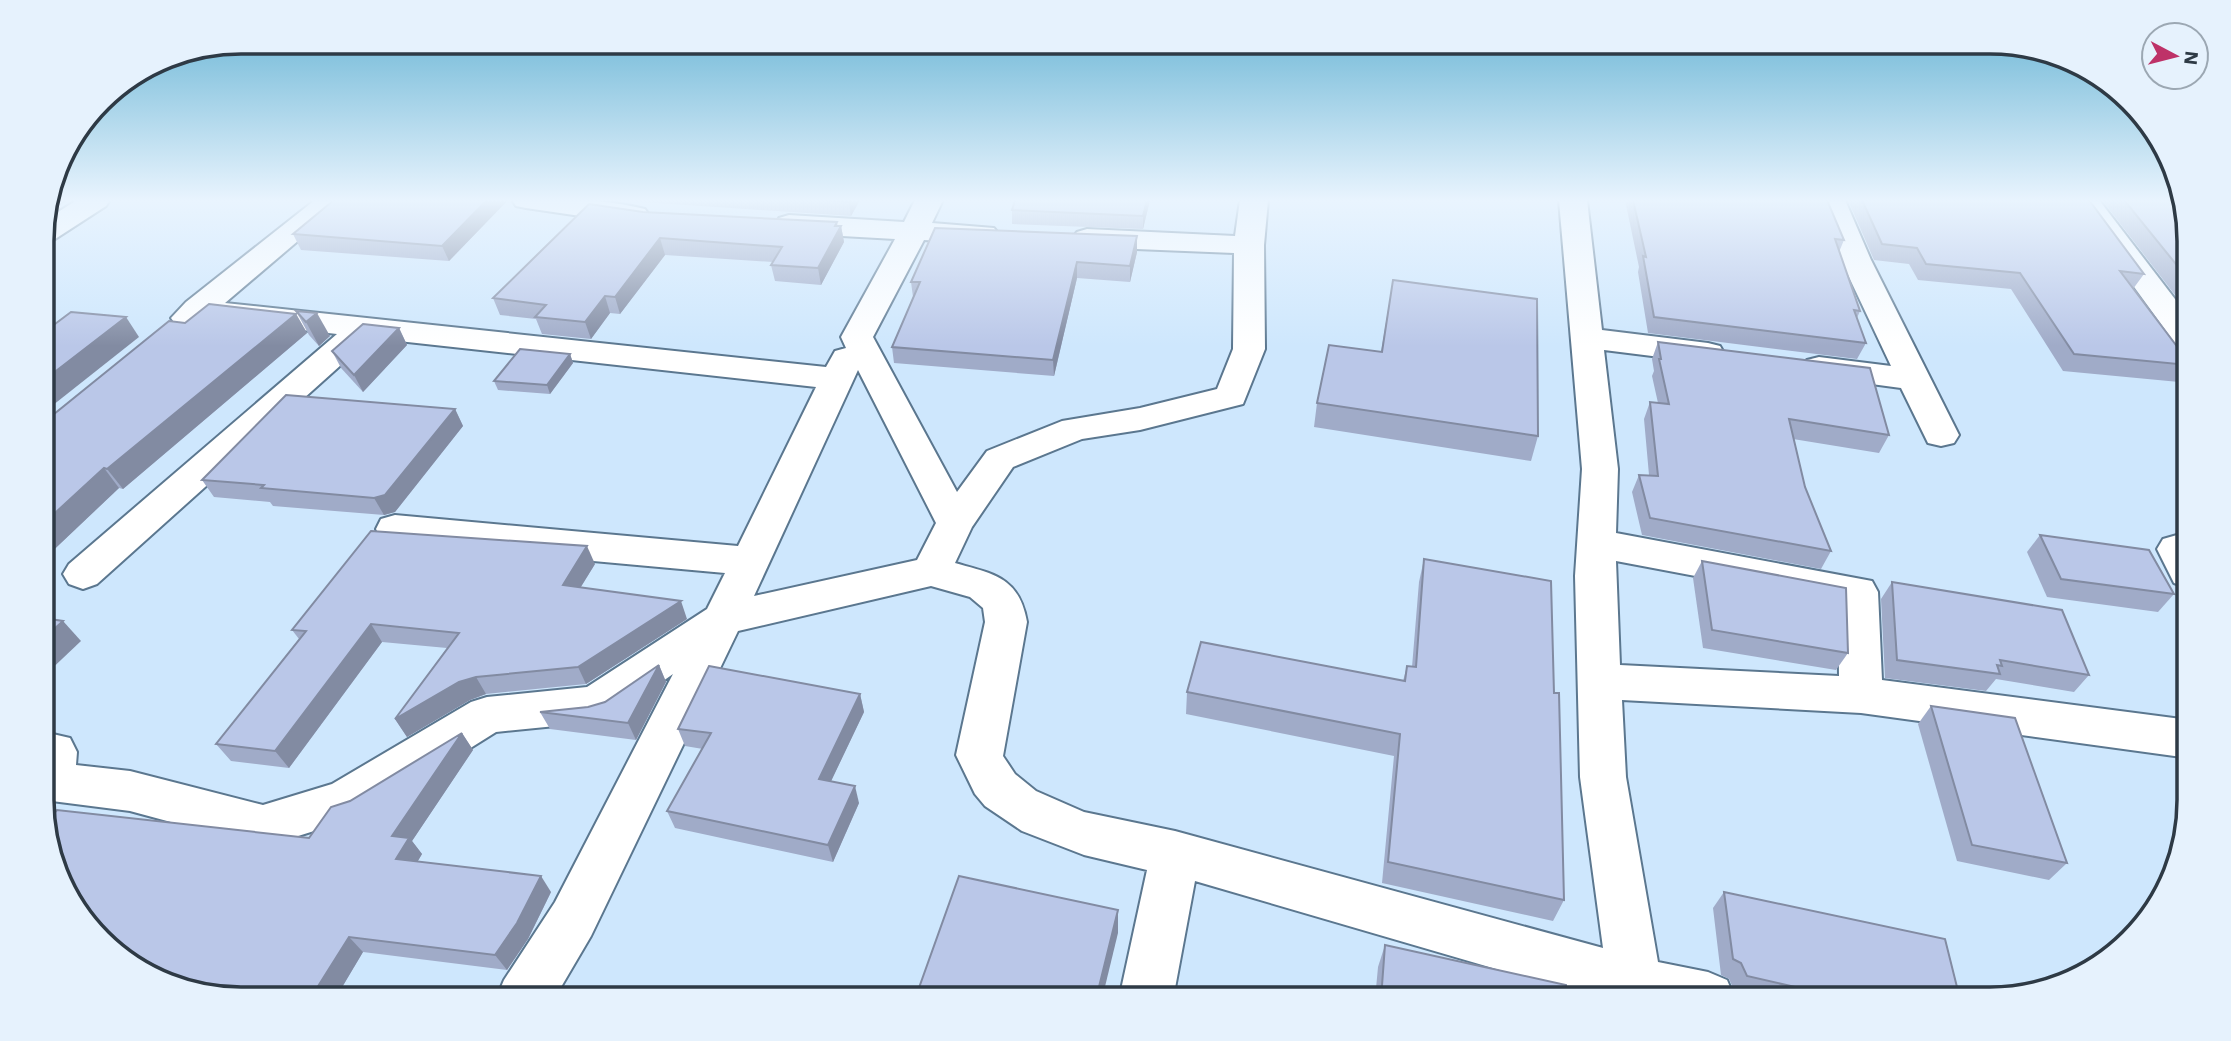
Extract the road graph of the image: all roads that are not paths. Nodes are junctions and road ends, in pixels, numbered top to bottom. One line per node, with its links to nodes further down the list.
1 (272, 249): 7 (street)
2 (904, 249): 11 (street)
3 (1249, 249): 18 (street)
4 (1578, 249): 12 (street)
5 (1851, 249): 16 (street)
6 (2121, 249): 8 (street)
7 (197, 309): 9 (street); 10 (street)
8 (2177, 324)
9 (364, 327): 15 (street); 23 (street)
10 (167, 334)
11 (856, 337): 15 (street); 18 (street)
12 (1586, 338): 13 (street); 20 (street)
13 (1737, 357)
14 (1791, 364): 16 (street)
15 (837, 379): 21 (street)
16 (1914, 379): 17 (street)
17 (1941, 435)
18 (955, 523): 22 (street)
19 (395, 528): 21 (street)
20 (1596, 543): 25 (street); 26 (street)
21 (751, 561): 24 (street)
22 (931, 571): 24 (street); 29 (street)
23 (83, 574)
24 (723, 619): 28 (street); 33 (street)
25 (1600, 681): 26 (street); 32 (street)
26 (1861, 695): 27 (street)
27 (2177, 737)
28 (54, 783)
29 (1175, 853): 30 (street); 31 (street)
30 (1148, 986)
31 (1620, 986)
32 (1635, 986)
33 (531, 987)

